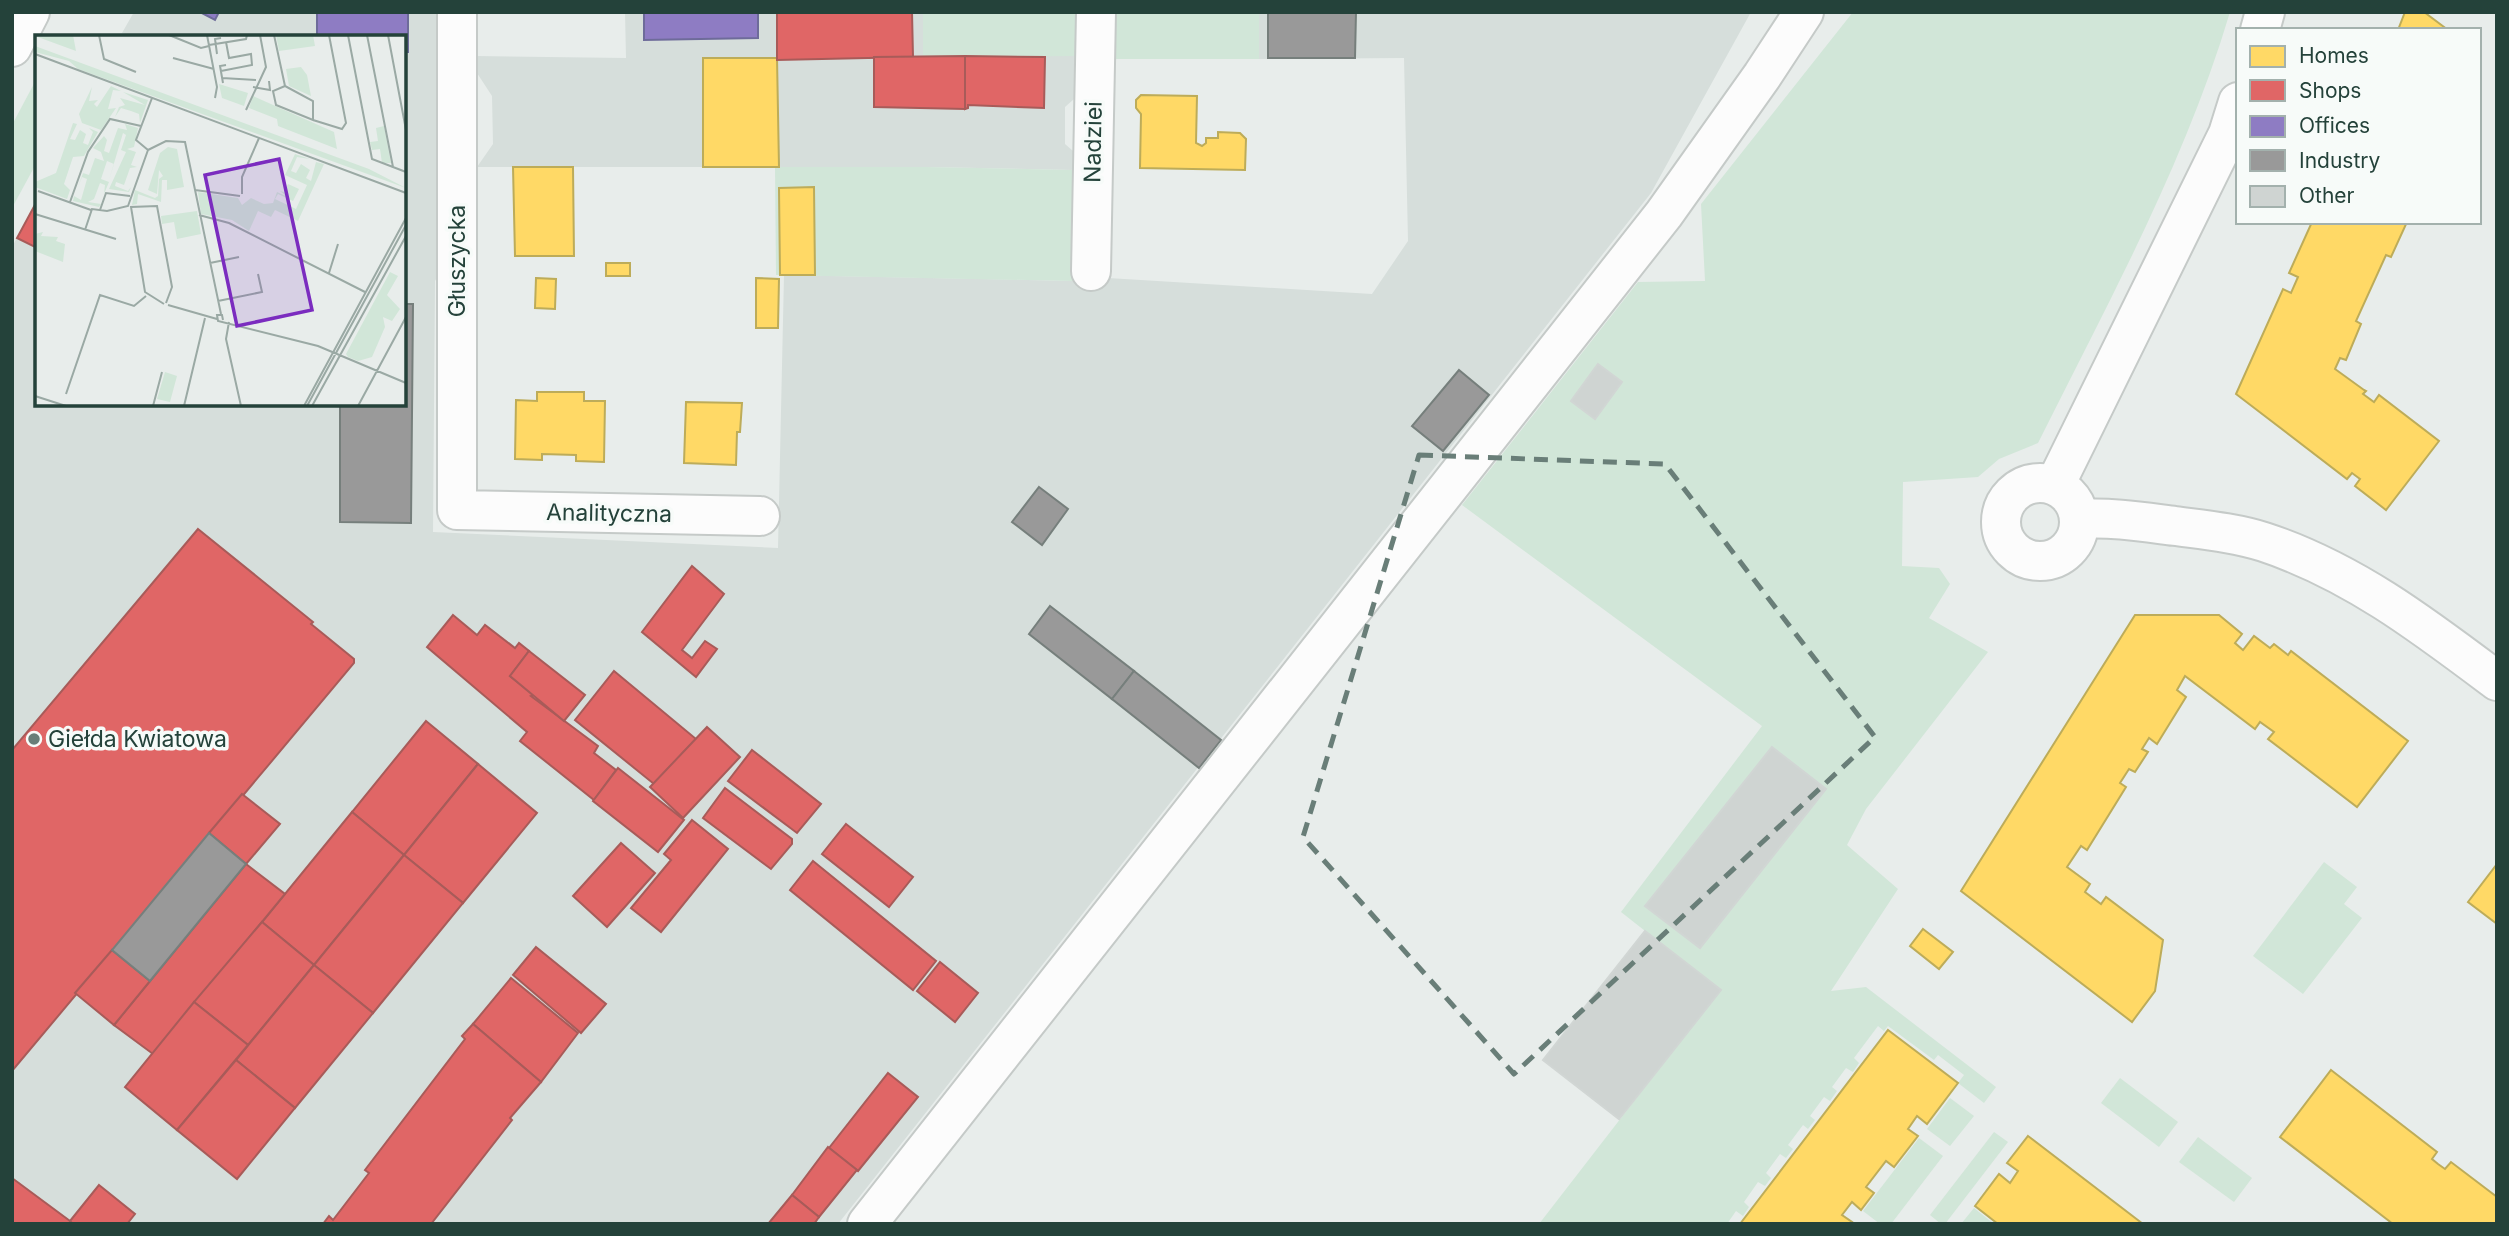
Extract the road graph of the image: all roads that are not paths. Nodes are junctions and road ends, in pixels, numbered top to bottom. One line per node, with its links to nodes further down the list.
1 (30, 12): 5 (street)
2 (457, 12): 9 (street, Głuszycka)
3 (1096, 12): 7 (street, Nadziei)
4 (1804, 12): 13 (street)
5 (12, 47)
6 (2236, 108): 8 (street)
7 (1091, 271)
8 (2055, 485): 11 (street); 11 (street)
9 (457, 510): 10 (street, Analityczna)
10 (760, 516)
11 (2080, 519): 12 (street)
12 (2497, 681)
13 (867, 1224)

